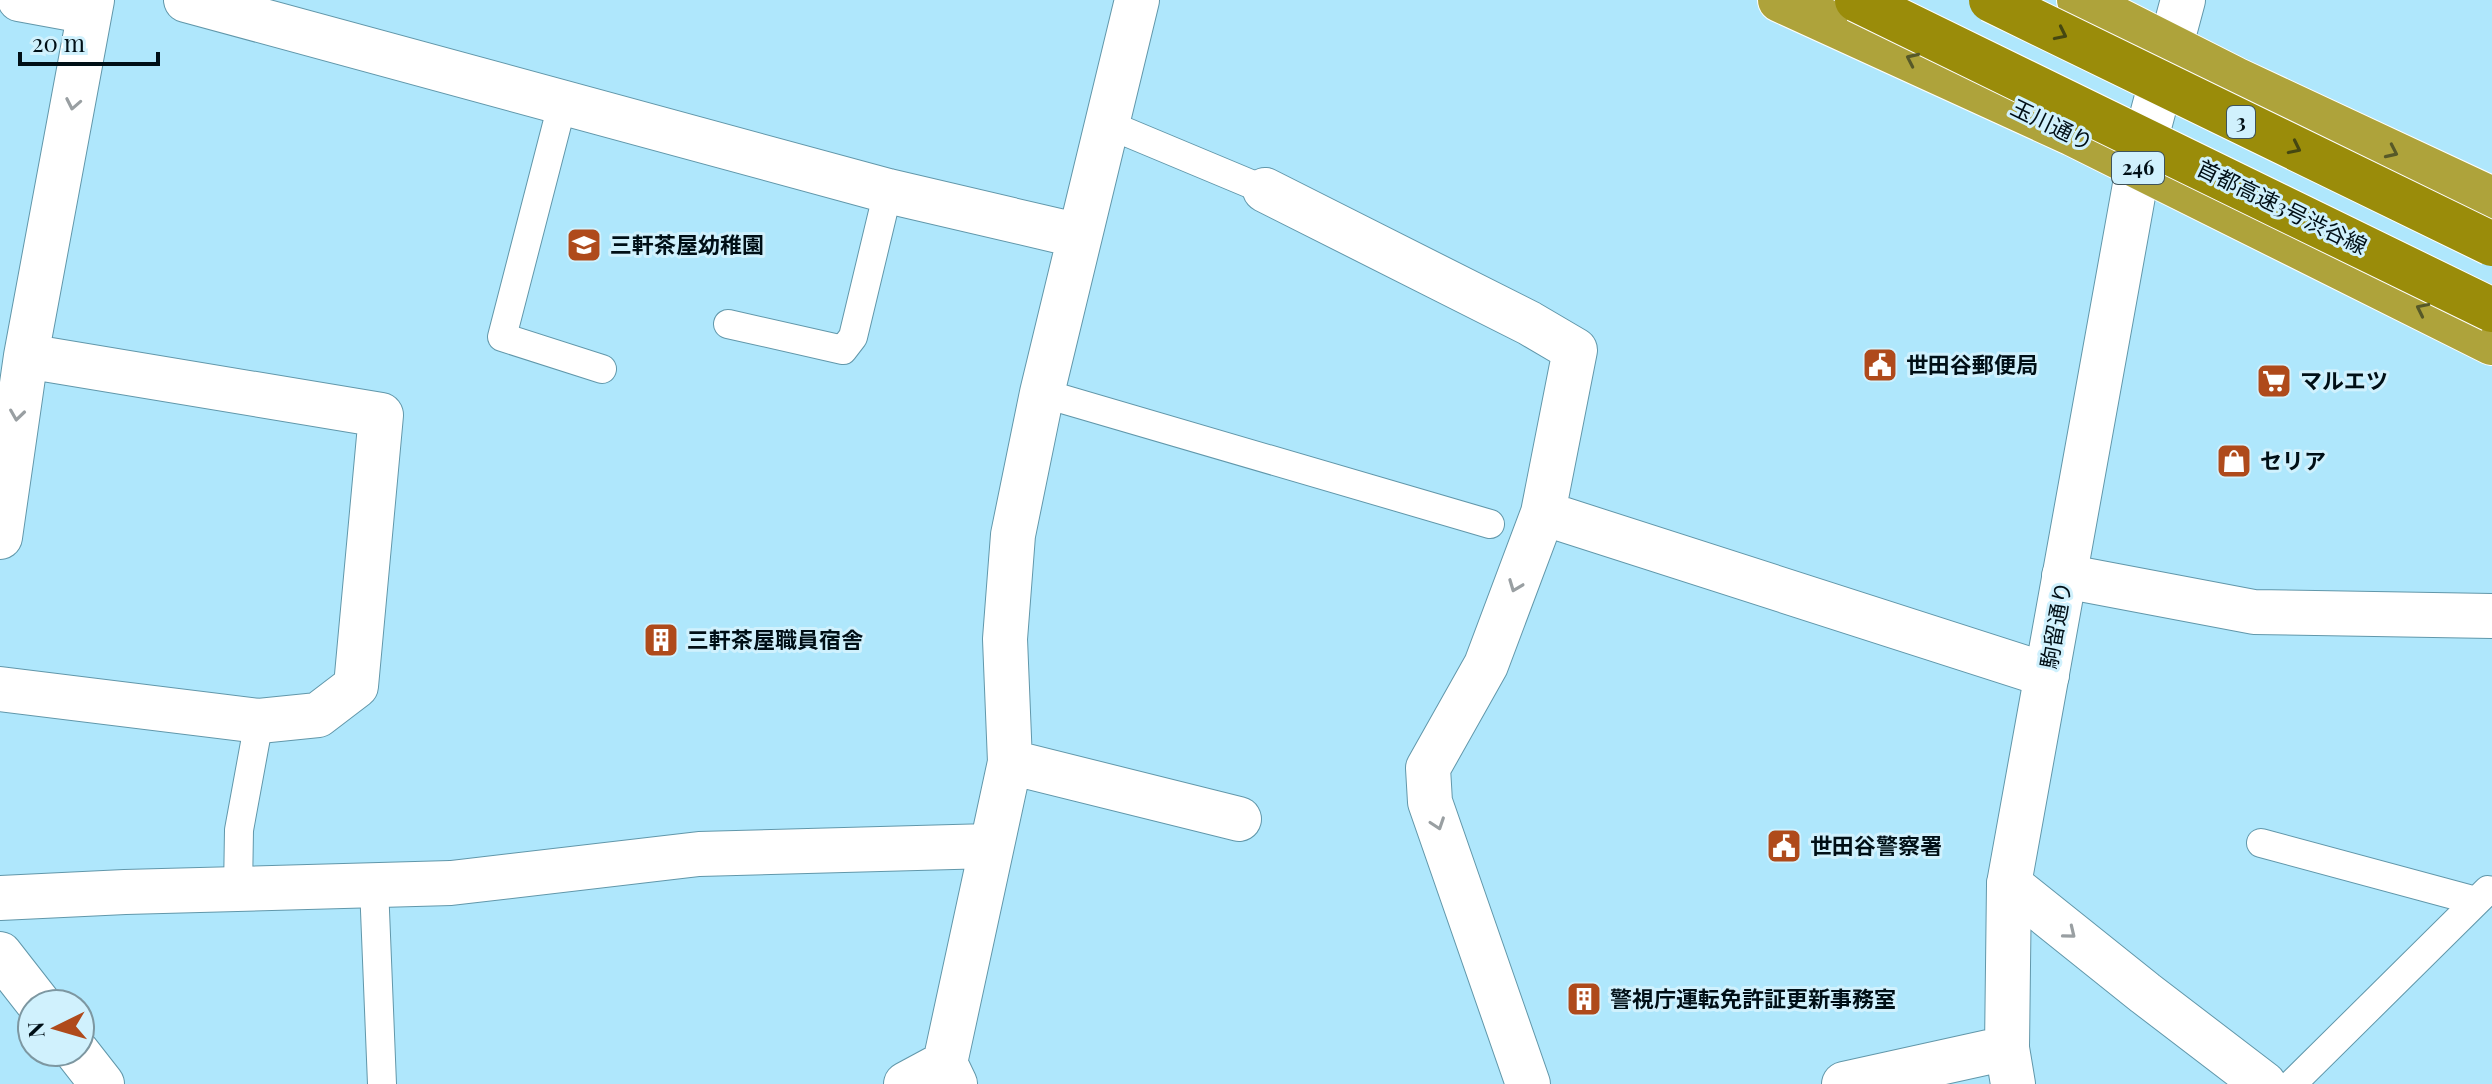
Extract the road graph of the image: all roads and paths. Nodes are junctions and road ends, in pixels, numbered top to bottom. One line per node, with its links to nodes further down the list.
1 (19, 0): 9 (street)
2 (186, 0): 11 (street)
3 (1137, 0): 12 (street)
4 (1780, 0): 13 (highway, 玉川通り / 246, one-way to 4)
5 (1857, 0): 19 (highway, 首都高速3号渋谷線, bridge)
6 (1991, 0): 18 (highway, 3, one-way to 18, bridge)
7 (2079, 0): 10 (highway)
8 (2183, 0): 10 (street, 駒留通り)
9 (91, 6): 22 (street, one-way to 22)
10 (2170, 46): 13 (street, 駒留通り); 16 (highway, one-way to 16)
11 (563, 101): 15 (street); 23 (lane)
12 (1107, 124): 14 (lane); 17 (street)
13 (2138, 168): 21 (highway, 玉川通り / 246, one-way to 13); 28 (street, 駒留通り)
14 (1265, 190): 25 (street)
15 (888, 191): 17 (street); 20 (lane)
16 (2492, 199)
17 (1080, 236): 24 (street)
18 (2492, 244)
19 (2492, 310)
20 (728, 324)
21 (2492, 343)
22 (26, 356): 27 (street, one-way to 27); 32 (street)
23 (602, 369)
24 (1042, 393): 26 (lane); 33 (street)
25 (1543, 513): 30 (street); 50 (street, one-way to 50)
26 (1490, 524)
27 (0, 537)
28 (2064, 576): 29 (street); 30 (street, 駒留通り)
29 (2492, 616)
30 (2047, 675): 37 (street, 駒留通り)
31 (0, 689): 32 (street)
32 (259, 721): 39 (lane)
33 (1010, 762): 34 (street); 36 (street)
34 (1239, 819)
35 (2261, 843): 40 (lane)
36 (990, 846): 38 (street); 46 (street)
37 (2009, 884): 44 (street, 駒留通り); 52 (street, one-way to 52)
38 (374, 886): 39 (street); 48 (lane)
39 (238, 890): 41 (street)
40 (2484, 896): 53 (lane)
41 (0, 898)
42 (0, 954): 43 (street)
43 (27, 988)
44 (2010, 1066): 51 (street)
45 (90, 1068): 47 (street)
46 (950, 1074): 49 (street)
47 (102, 1084)
48 (382, 1084)
49 (906, 1084)
50 (1528, 1084)
51 (1844, 1084)
52 (2264, 1084)
53 (2292, 1084)

